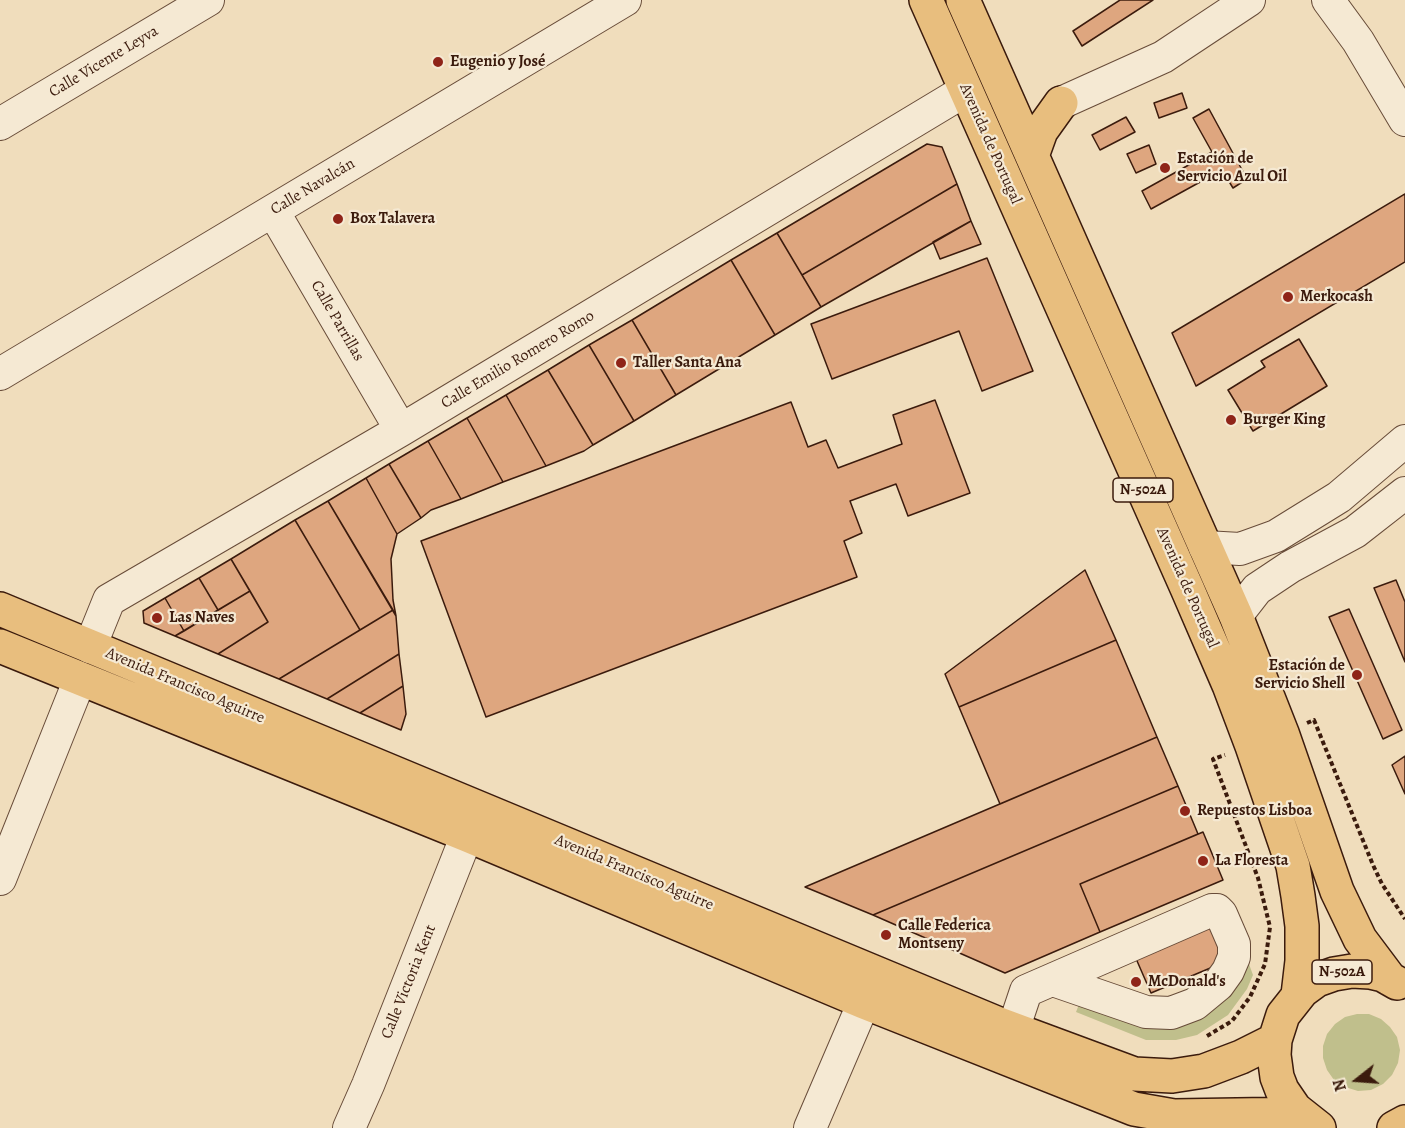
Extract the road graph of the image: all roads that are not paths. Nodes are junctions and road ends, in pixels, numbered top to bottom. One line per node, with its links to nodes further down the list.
1 (208, 0): 11 (street, Calle Vicente Leyva)
2 (625, 0): 13 (street, Calle Navalcán)
3 (926, 0): 7 (main road, Avenida de Portugal / N-502A)
4 (963, 0): 8 (main road, Avenida de Portugal / N-502A)
5 (1249, 0): 9 (street)
6 (1328, 0): 10 (street)
7 (966, 90): 15 (street, Calle Emilio Romero Romo); 28 (main road, Avenida de Portugal / N-502A)
8 (1005, 94): 9 (main road); 12 (main road, Avenida de Portugal / N-502A)
9 (1061, 103): 12 (main road)
10 (1405, 120)
11 (0, 124)
12 (1032, 156): 18 (main road, Avenida de Portugal / N-502A)
13 (273, 211): 14 (street, Calle Navalcán); 15 (street, Calle Parrillas)
14 (0, 374)
15 (401, 430): 22 (street, Calle Emilio Romero Romo)
16 (1405, 441): 18 (street)
17 (1405, 493): 20 (street)
18 (1204, 547): 20 (main road, Avenida de Portugal / N-502A)
19 (0, 609): 22 (main road, Avenida Francisco Aguirre)
20 (1236, 616): 27 (main road, Avenida de Portugal / N-502A)
21 (0, 646): 23 (main road, Avenida Francisco Aguirre)
22 (90, 646): 30 (main road, Avenida Francisco Aguirre)
23 (80, 679): 24 (main road, Avenida Francisco Aguirre); 25 (street)
24 (467, 835): 29 (main road, Avenida Francisco Aguirre); 35 (street, Calle Victoria Kent)
25 (0, 879)
26 (1053, 980): 26 (street); 30 (street)
27 (1400, 983): 28 (main road, N-502A)
28 (1298, 995): 31 (main road, N-502A)
29 (864, 1002): 32 (main road, Avenida Francisco Aguirre); 36 (street)
30 (1013, 1030): 31 (main road, Avenida Francisco Aguirre)
31 (1275, 1040): 33 (main road, N-502A)
32 (1134, 1109): 33 (main road, Avenida Francisco Aguirre); 37 (main road, Avenida Francisco Aguirre)
33 (1306, 1122)
34 (1405, 1122): 38 (main road)
35 (349, 1128)
36 (810, 1128)
37 (1173, 1128)
38 (1394, 1128)

